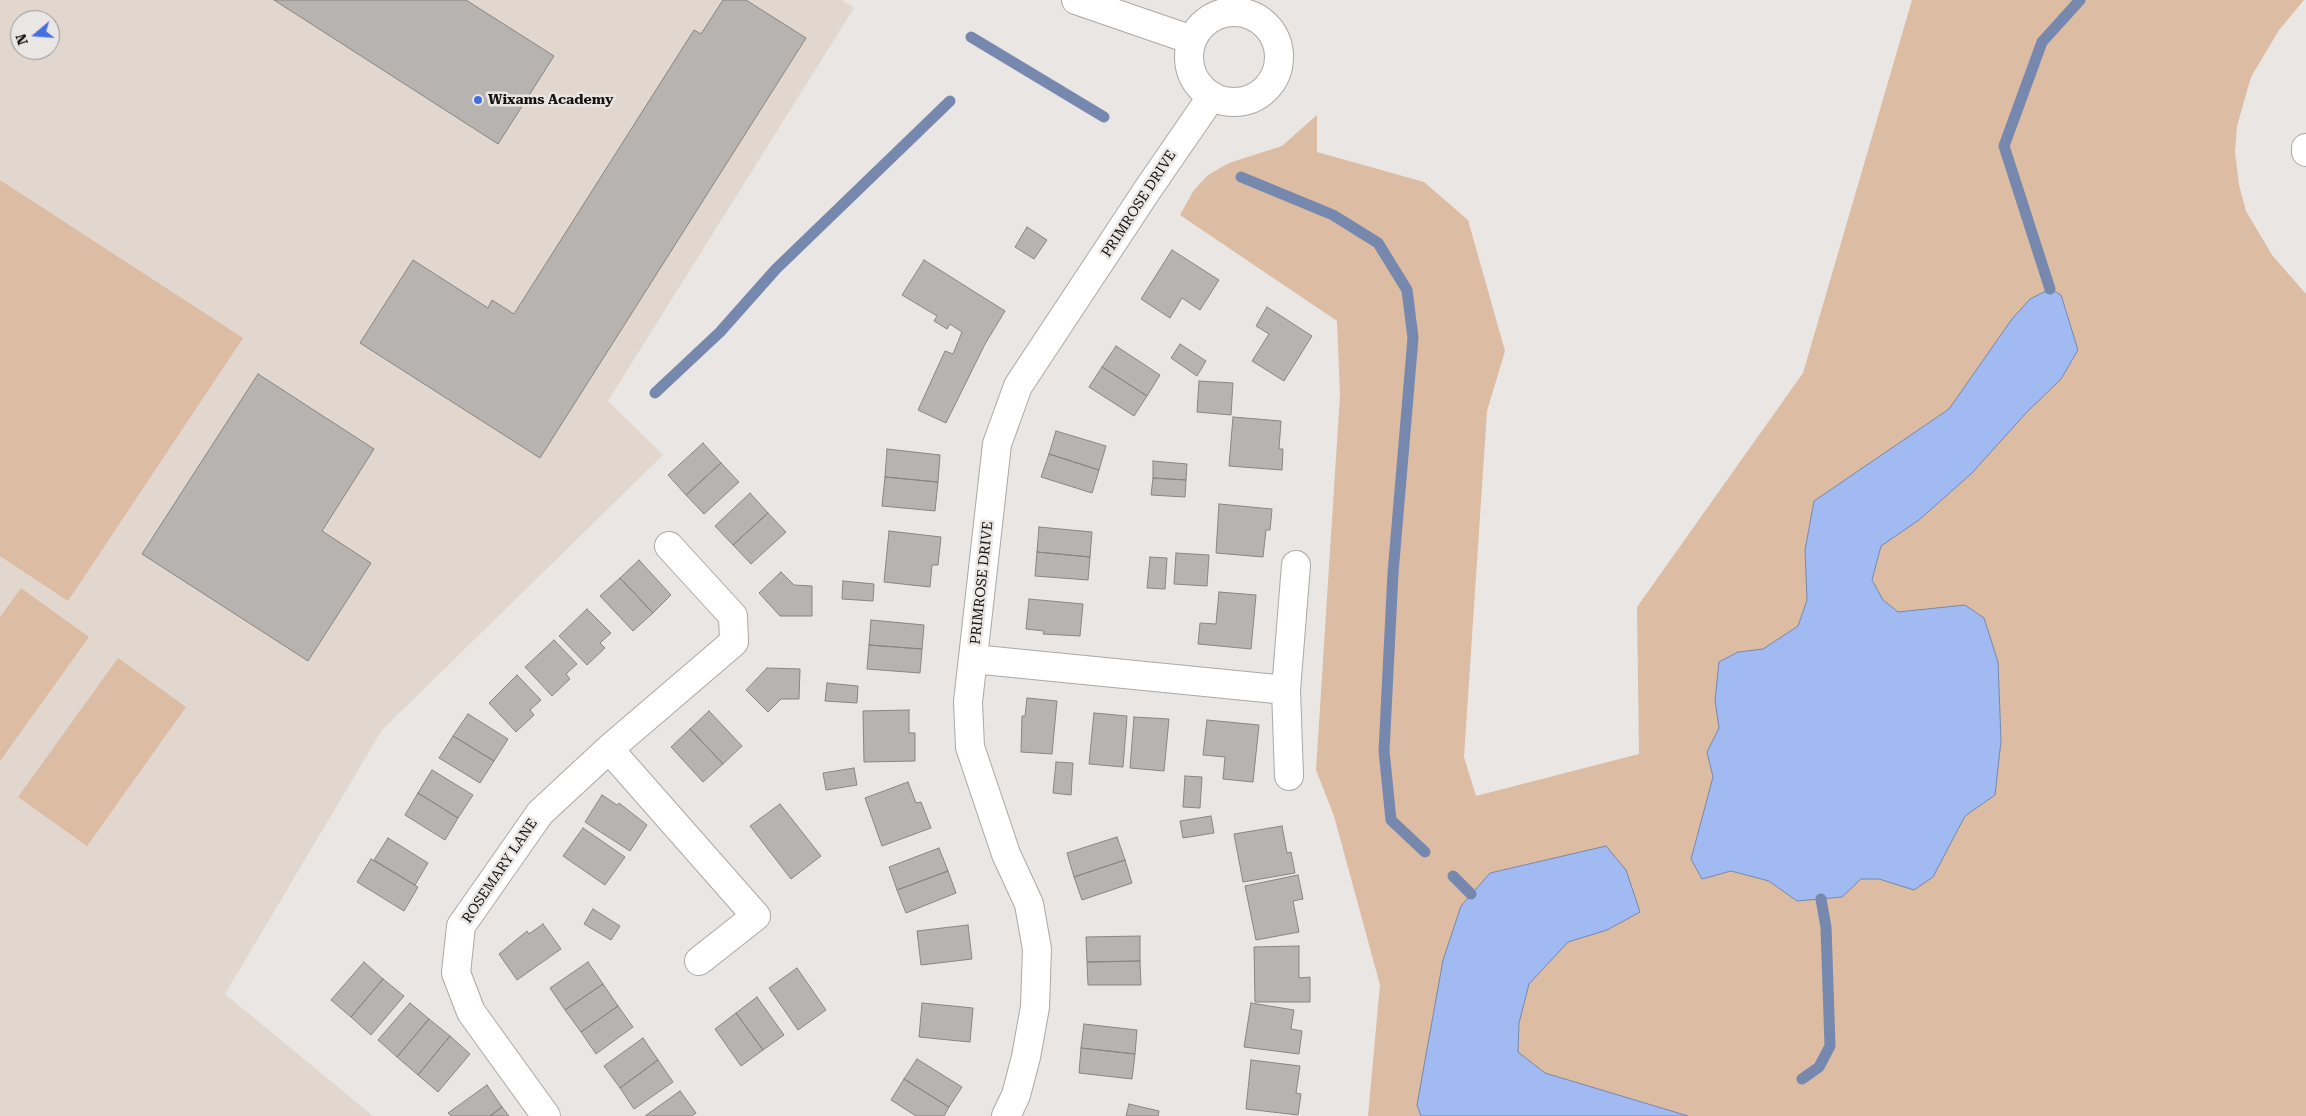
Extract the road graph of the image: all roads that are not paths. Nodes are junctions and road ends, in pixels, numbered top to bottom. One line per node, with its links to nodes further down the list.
1 (1076, 0): 2 (street)
2 (1192, 40): 3 (street); 3 (street)
3 (1212, 96): 6 (street, PRIMROSE DRIVE)
4 (669, 546): 8 (street, ROSEMARY LANE)
5 (1296, 564): 7 (street)
6 (973, 659): 7 (street); 12 (street, PRIMROSE DRIVE)
7 (1286, 690): 9 (street)
8 (609, 749): 10 (street); 11 (street, ROSEMARY LANE)
9 (1289, 776)
10 (699, 961)
11 (546, 1116)
12 (1006, 1116)

